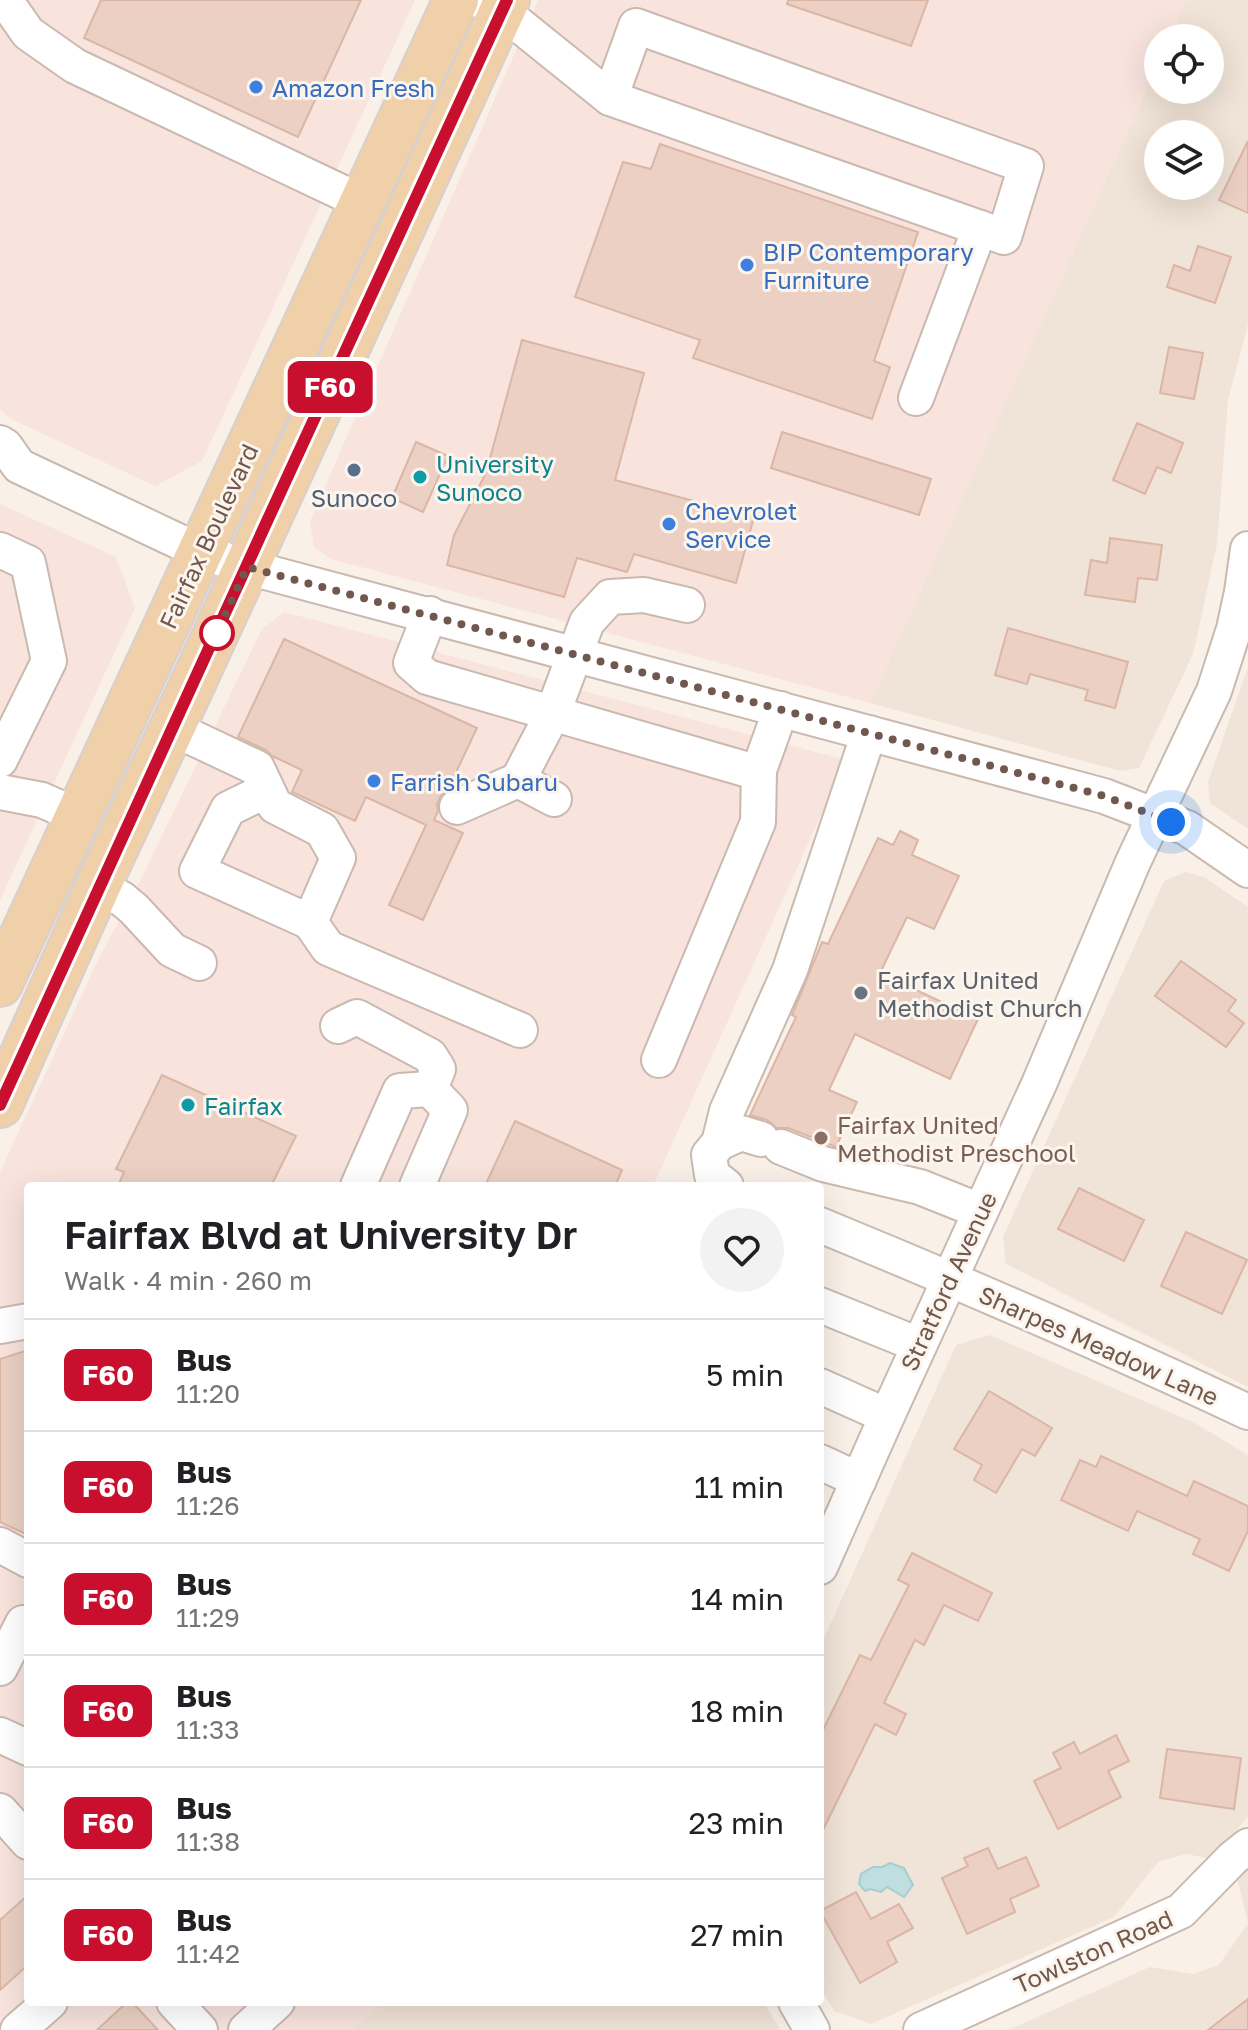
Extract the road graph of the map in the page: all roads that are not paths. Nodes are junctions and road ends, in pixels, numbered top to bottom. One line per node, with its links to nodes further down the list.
1 (5, 0): 5 (street)
2 (456, 0): 5 (main road, Fairfax Boulevard)
3 (496, 4): 4 (street); 12 (main road, Fairfax Boulevard)
4 (610, 98): 6 (street); 6 (street)
5 (362, 202): 11 (main road, Fairfax Boulevard)
6 (980, 228): 7 (street)
7 (916, 398)
8 (6, 460): 11 (street)
9 (1248, 549): 27 (street, Stratford Avenue)
10 (0, 550): 20 (street)
11 (201, 552): 12 (street); 28 (main road, Fairfax Boulevard)
12 (247, 567): 14 (street); 18 (main road, Fairfax Boulevard)
13 (687, 605): 15 (street)
14 (430, 614): 15 (street); 17 (street)
15 (575, 654): 16 (street); 17 (street)
16 (781, 709): 19 (street); 21 (street)
17 (552, 715): 21 (street); 22 (street)
18 (172, 728): 23 (street); 30 (main road, Fairfax Boulevard)
19 (869, 733): 27 (street); 39 (street)
20 (0, 760)
21 (759, 770): 36 (street)
22 (518, 780): 25 (street); 26 (street)
23 (267, 790): 31 (street); 31 (street)
24 (0, 792): 28 (street)
25 (554, 799)
26 (457, 807)
27 (1156, 815): 29 (street); 43 (street, Stratford Avenue)
28 (78, 816): 33 (main road, Fairfax Boulevard)
29 (1248, 870)
30 (98, 886): 32 (street); 38 (main road, Fairfax Boulevard)
31 (310, 922): 35 (street)
32 (199, 963)
33 (0, 984)
34 (338, 1026): 37 (street)
35 (520, 1030)
36 (659, 1060)
37 (430, 1089): 40 (street); 41 (street)
38 (0, 1105)
39 (719, 1143): 42 (street); 43 (street)
40 (360, 1182)
41 (419, 1182)
42 (721, 1182)
43 (980, 1211): 45 (street, Stratford Avenue)
44 (824, 1227): 45 (street, Sharpes Meadow Lane)
45 (951, 1278): 49 (street, Stratford Avenue); 51 (street, Sharpes Meadow Lane)
46 (824, 1307): 49 (street)
47 (24, 1322): 48 (street)
48 (0, 1326)
49 (919, 1345): 52 (street, Stratford Avenue)
50 (824, 1388): 52 (street)
51 (1248, 1412)
52 (887, 1416): 54 (street, Stratford Avenue)
53 (824, 1464): 54 (street)
54 (859, 1480): 57 (street, Stratford Avenue)
55 (0, 1545): 56 (street)
56 (24, 1558)
57 (824, 1558)
58 (24, 1624): 59 (street)
59 (0, 1668)
60 (0, 1735): 61 (street)
61 (24, 1746)
62 (1248, 1846): 71 (street, Towlston Road)
63 (45, 2006): 67 (street)
64 (178, 2006): 68 (street)
65 (273, 2006): 69 (street)
66 (798, 2006): 70 (street)
67 (18, 2030)
68 (200, 2030)
69 (246, 2030)
70 (812, 2030)
71 (921, 2030)

